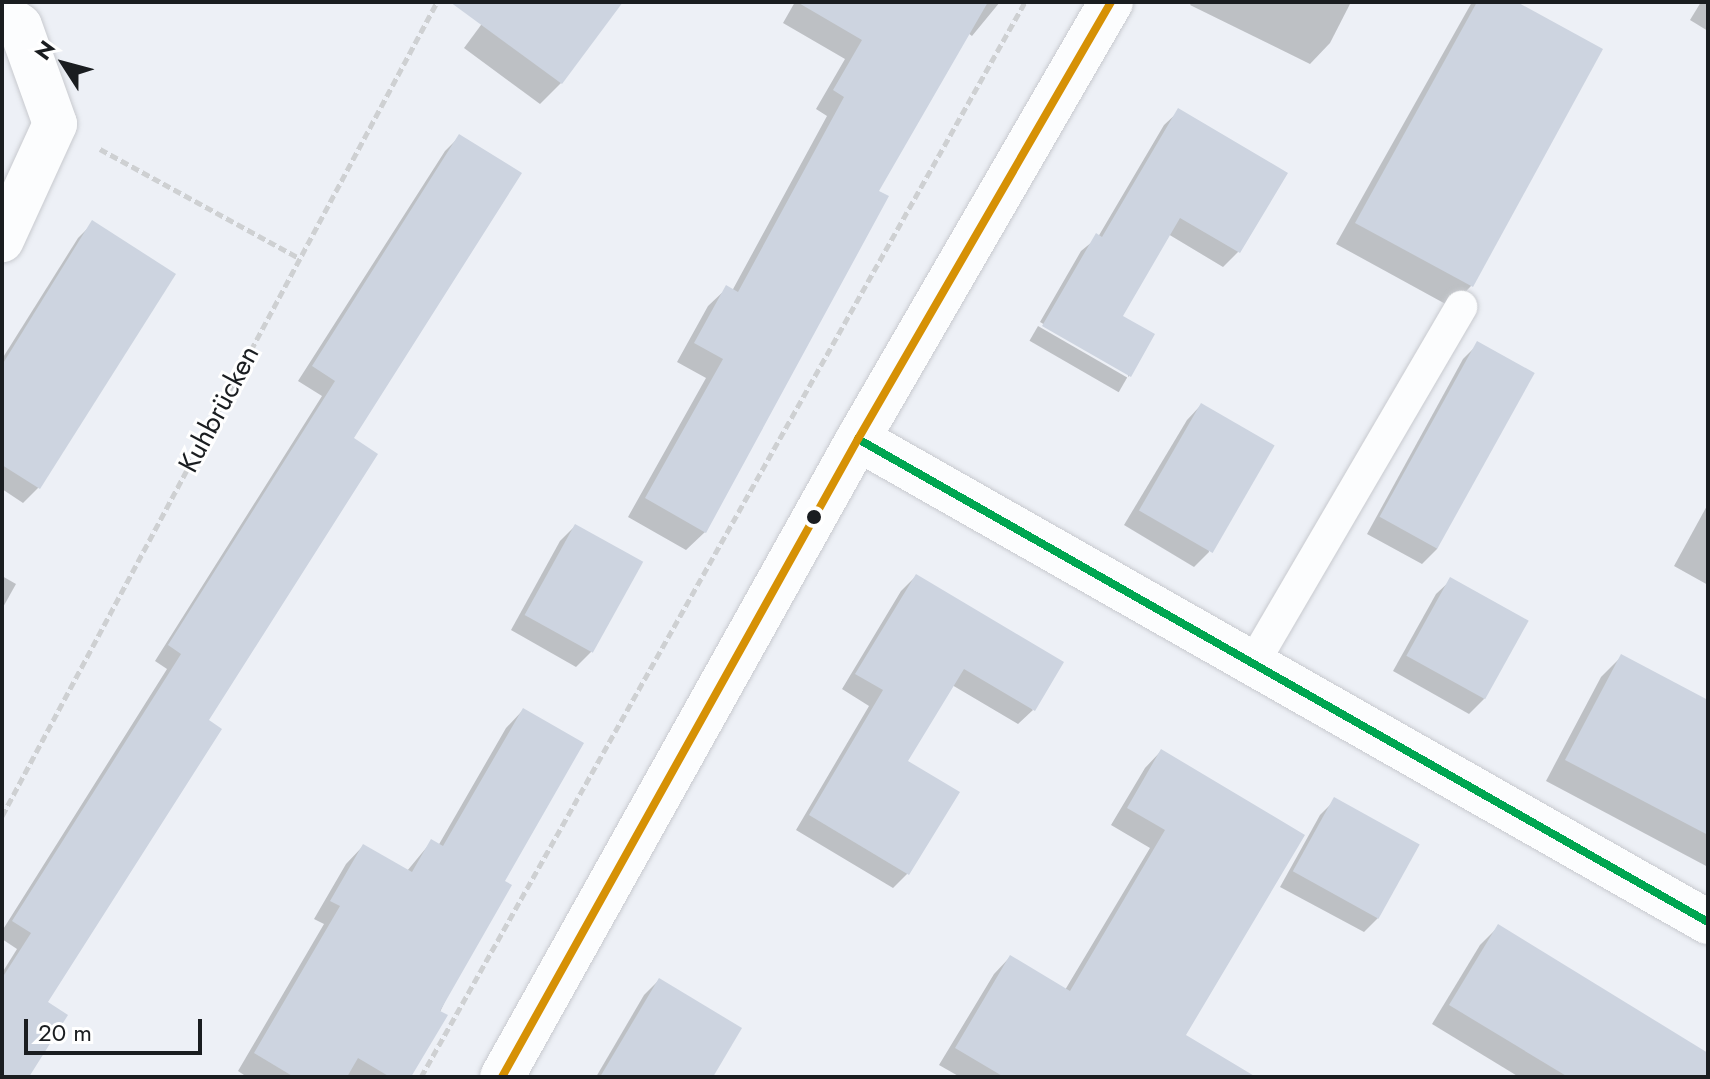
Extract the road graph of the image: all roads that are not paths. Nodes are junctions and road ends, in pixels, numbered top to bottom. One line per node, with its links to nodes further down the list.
1 (1111, 2): 5 (street)
2 (2, 13): 3 (street)
3 (2, 240)
4 (1461, 307): 6 (lane)
5 (858, 439): 6 (street); 8 (street)
6 (1252, 665): 7 (street)
7 (1708, 922)
8 (502, 1077)

